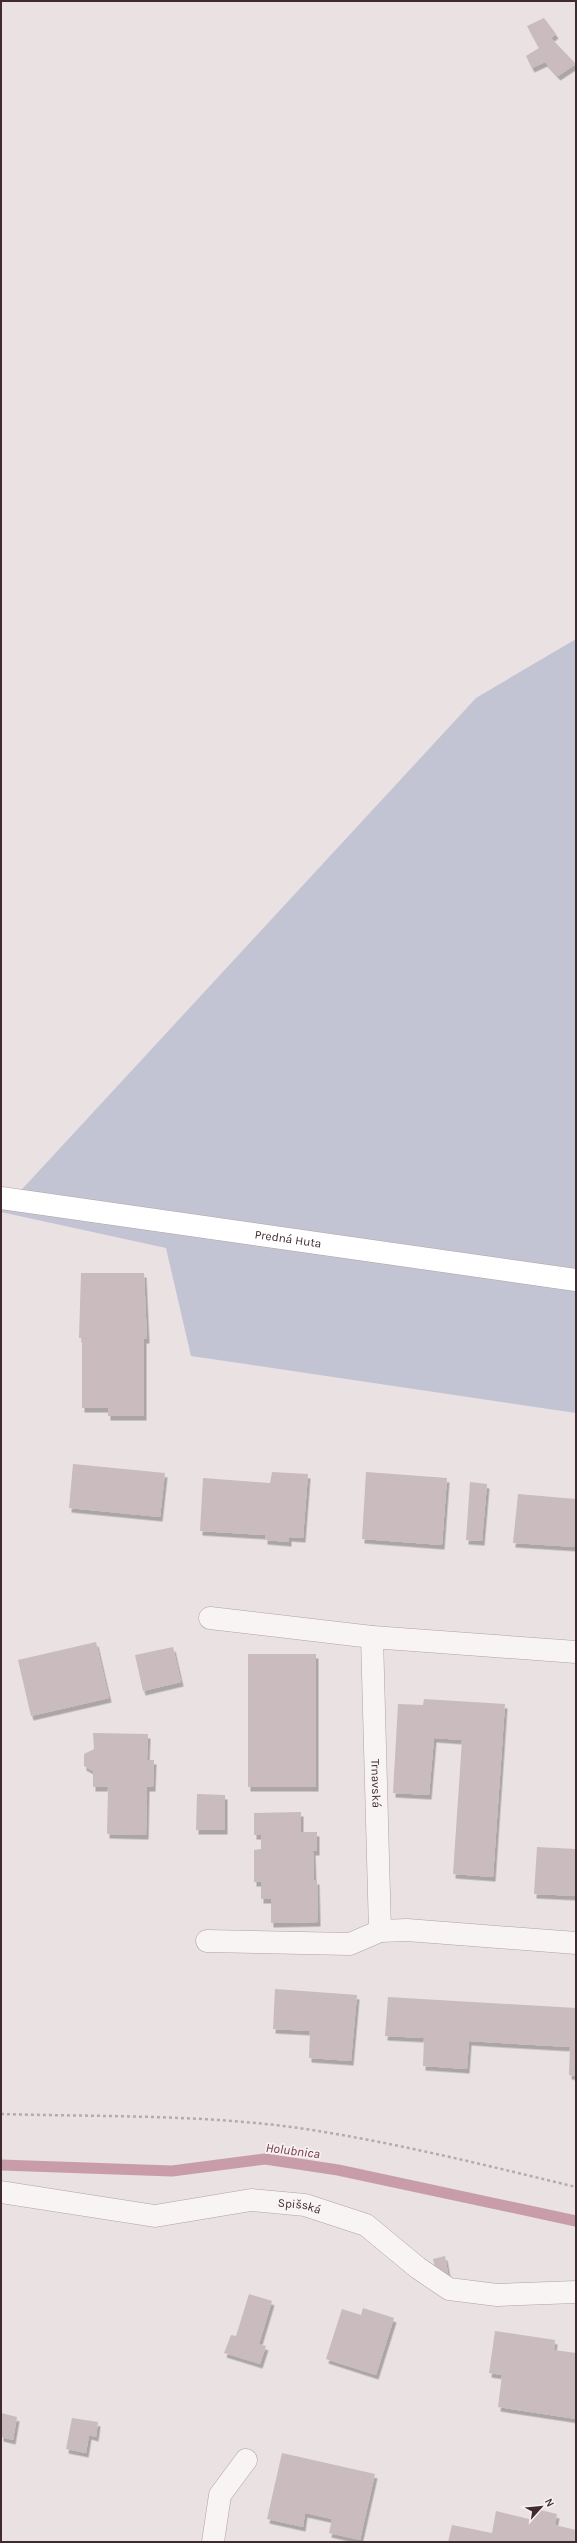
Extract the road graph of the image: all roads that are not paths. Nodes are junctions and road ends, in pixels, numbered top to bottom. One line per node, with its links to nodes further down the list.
1 (1, 1198): 2 (main road, Predná Huta)
2 (576, 1280)
3 (210, 1618): 4 (street)
4 (372, 1637): 5 (street); 6 (street, Trnavská)
5 (576, 1652)
6 (380, 1930): 7 (street); 8 (street)
7 (207, 1941)
8 (576, 1943)
9 (1, 2192): 10 (street, Spišská)
10 (576, 2292)
11 (246, 2460): 12 (street)
12 (213, 2542)

